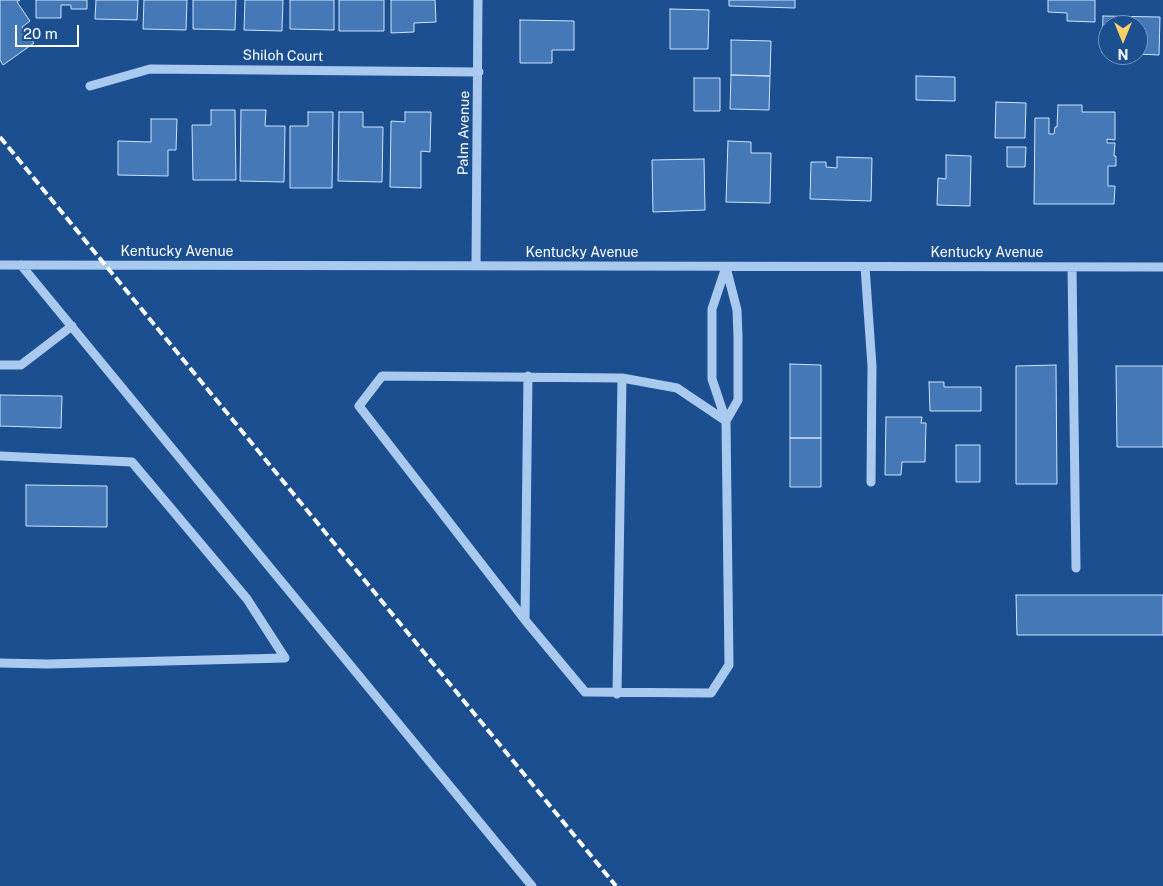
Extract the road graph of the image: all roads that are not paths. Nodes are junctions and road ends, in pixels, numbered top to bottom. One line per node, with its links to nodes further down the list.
1 (478, 0): 2 (street, Palm Avenue)
2 (479, 72): 3 (street, Shiloh Court); 6 (street, Palm Avenue)
3 (90, 86)
4 (0, 264): 5 (street, Kentucky Avenue)
5 (21, 265): 6 (street, Kentucky Avenue); 11 (street)
6 (476, 266): 7 (street, Kentucky Avenue)
7 (726, 267): 8 (street, Kentucky Avenue); 15 (street); 15 (street)
8 (865, 267): 9 (street, Kentucky Avenue); 17 (street)
9 (1072, 267): 10 (street, Kentucky Avenue); 18 (street)
10 (1163, 267)
11 (72, 326): 12 (street); 22 (street)
12 (0, 365)
13 (528, 376): 14 (street); 19 (street); 19 (street)
14 (622, 378): 15 (street); 21 (street)
15 (726, 421): 21 (street)
16 (0, 456): 20 (street)
17 (871, 482)
18 (1076, 568)
19 (525, 620): 21 (street)
20 (0, 663)
21 (617, 694)
22 (532, 886)

